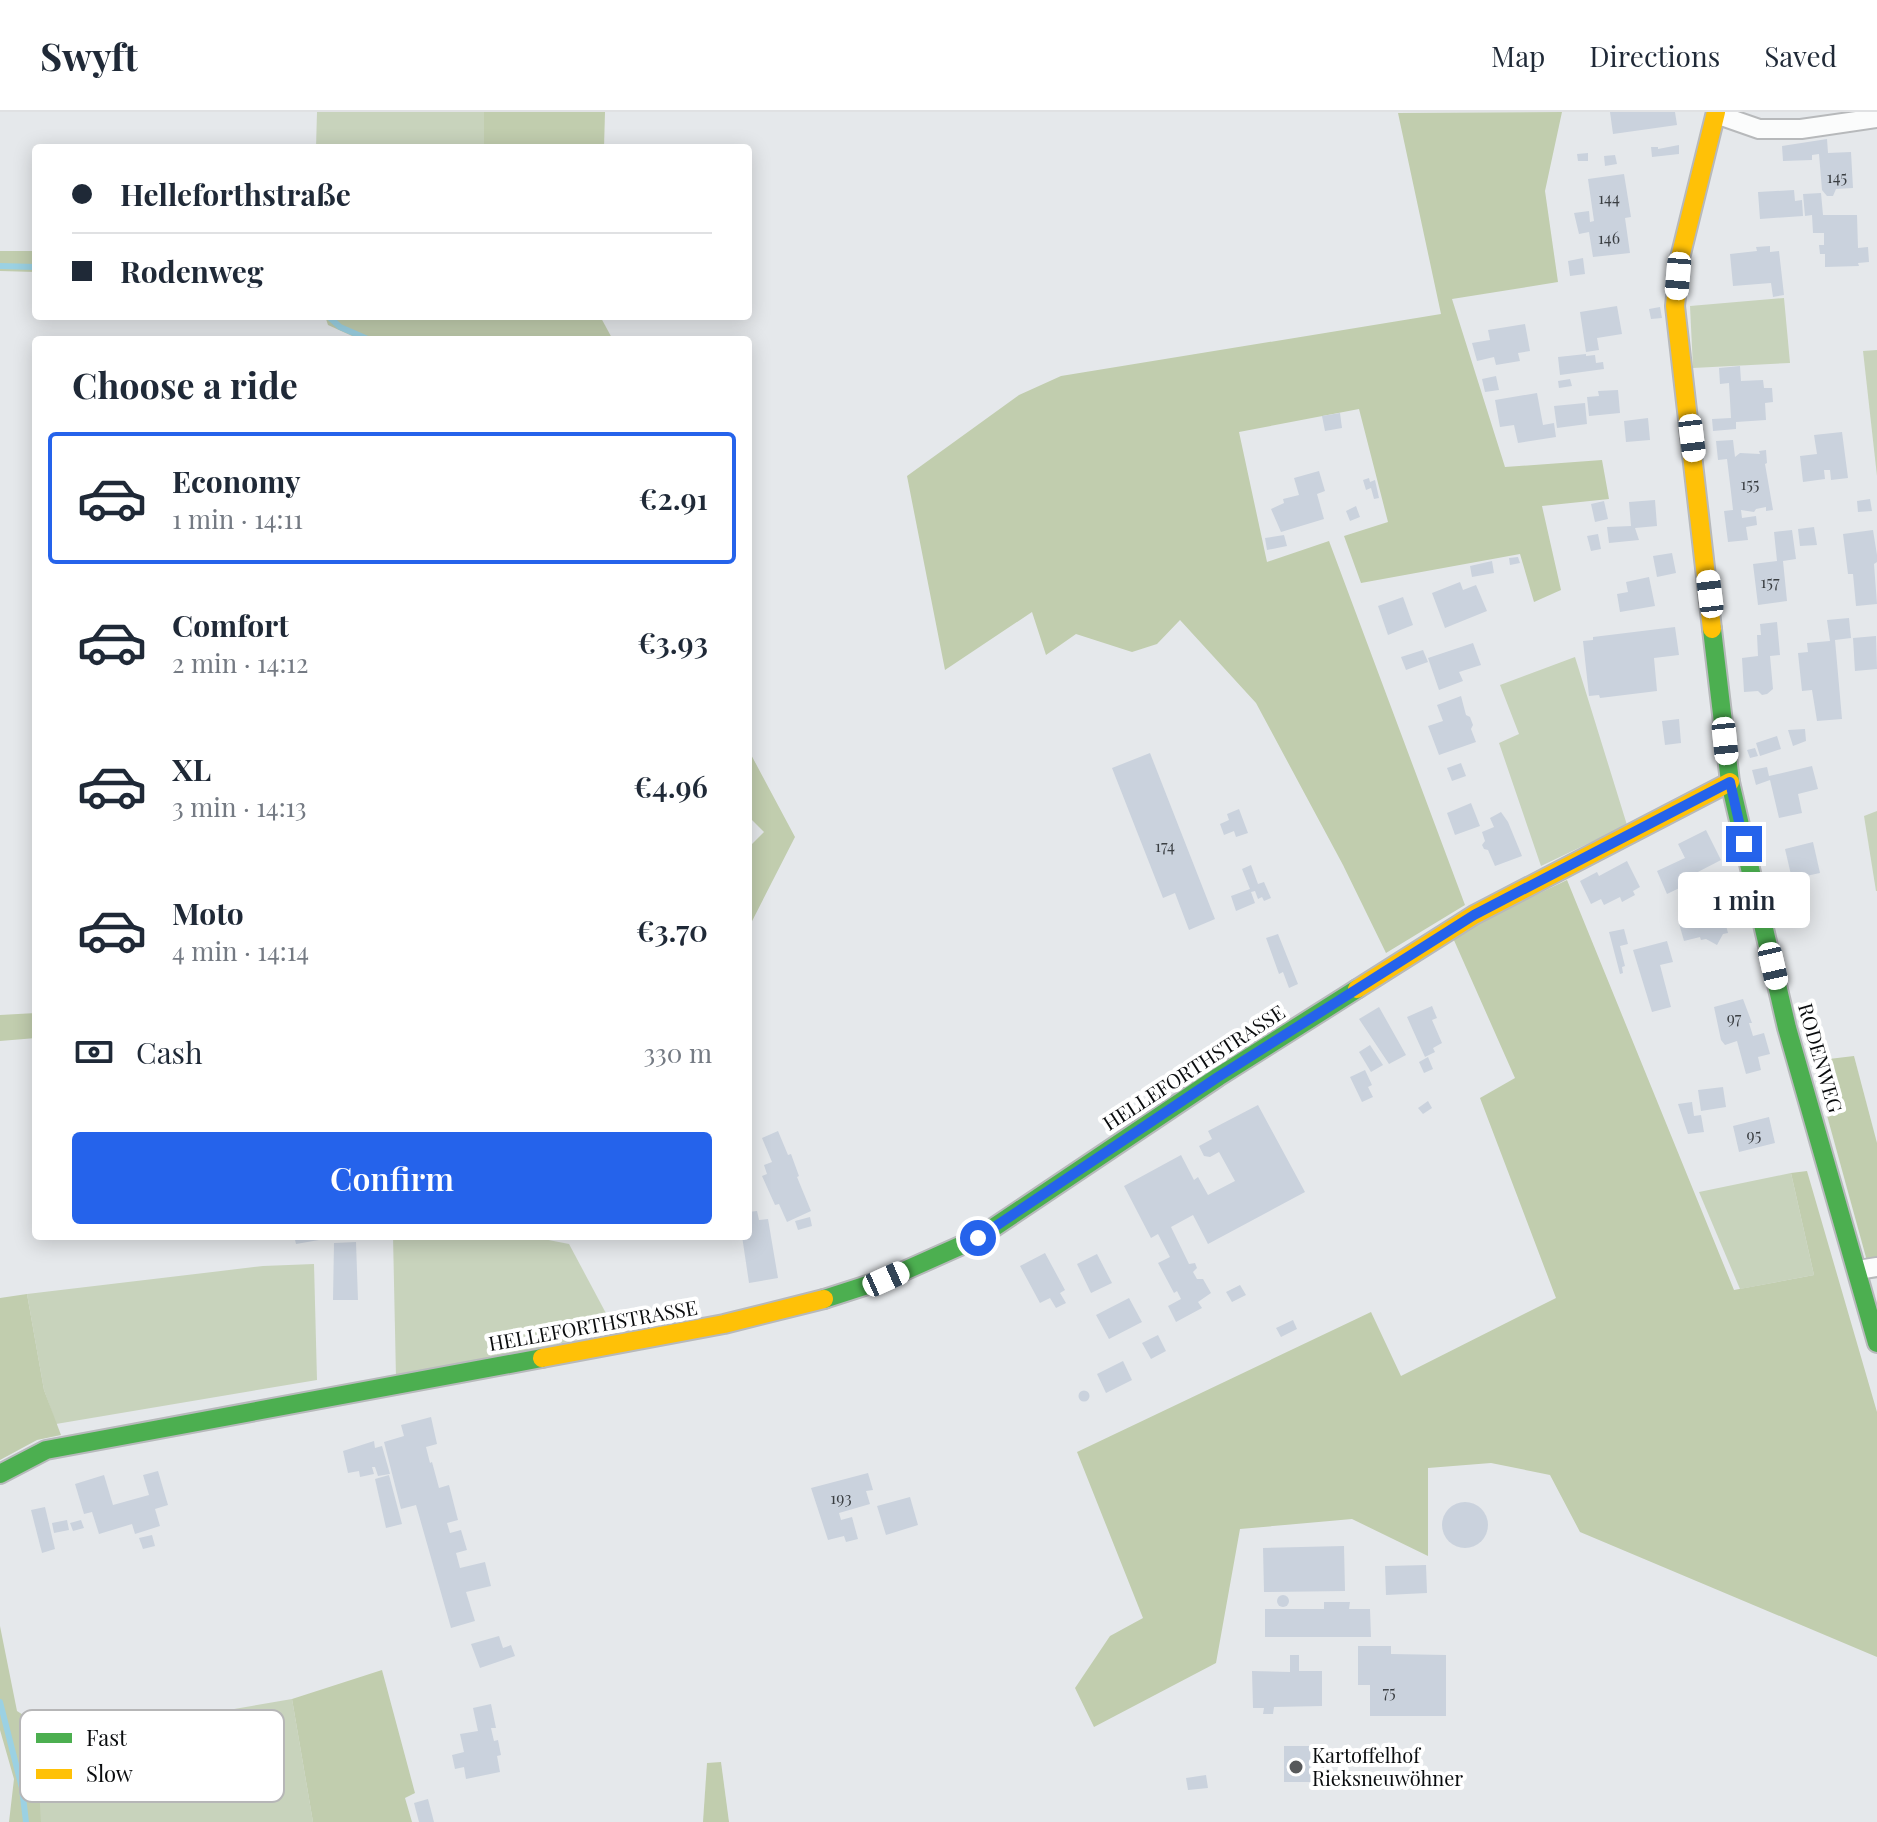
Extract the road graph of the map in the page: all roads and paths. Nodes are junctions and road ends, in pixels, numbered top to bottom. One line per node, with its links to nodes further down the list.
1 (1716, 113): 2 (street); 3 (street)
2 (1877, 118)
3 (1730, 782): 5 (street, RODENWEG); 7 (street, HELLEFORTHSTRASSE)
4 (1877, 1267): 5 (street)
5 (1858, 1270): 6 (street, RODENWEG)
6 (1877, 1343)
7 (0, 1474)

